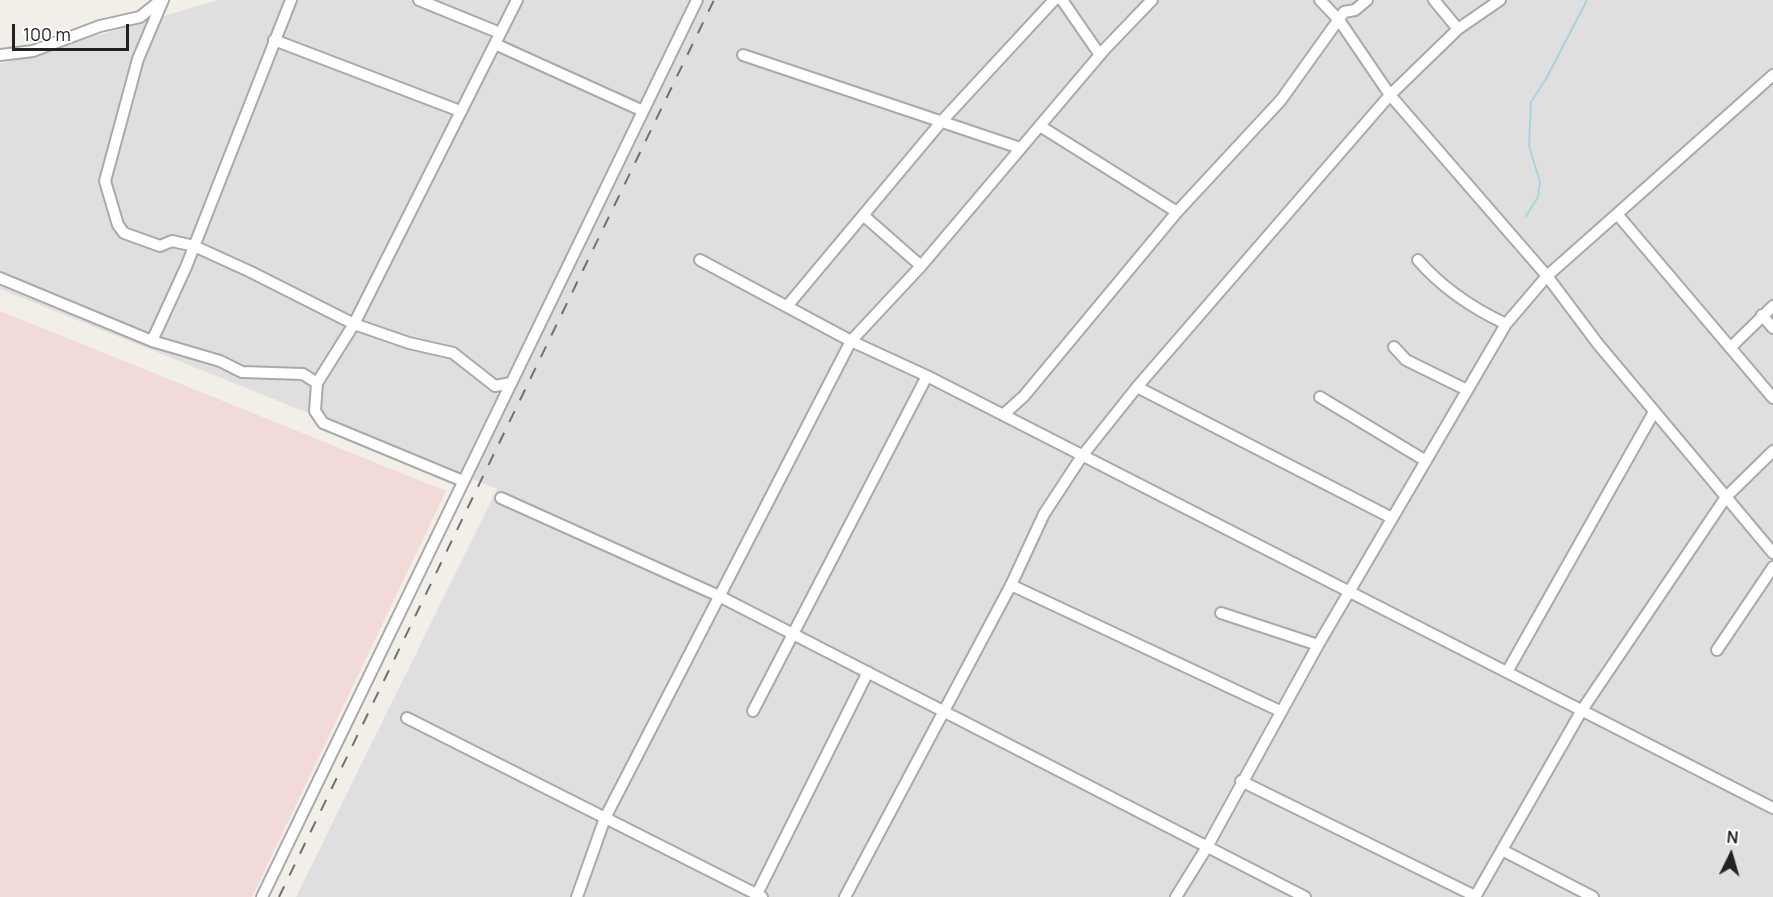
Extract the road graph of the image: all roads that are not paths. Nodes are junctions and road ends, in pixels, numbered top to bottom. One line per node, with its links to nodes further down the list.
1 (162, 0): 18 (street); 31 (street)
2 (291, 0): 16 (street)
3 (419, 0): 15 (street)
4 (517, 0): 15 (street)
5 (697, 0): 24 (street)
6 (1054, 0): 25 (street)
7 (1062, 0): 20 (street)
8 (1152, 0): 20 (street)
9 (1320, 0): 13 (street)
10 (1367, 0): 13 (street)
11 (1434, 0): 14 (street)
12 (1500, 0): 14 (street)
13 (1339, 20): 22 (street); 28 (street)
14 (1458, 29): 22 (street)
15 (500, 33): 17 (street)
16 (274, 40): 23 (street); 31 (street)
17 (495, 44): 23 (street); 24 (street)
18 (0, 55)
19 (742, 55): 25 (street)
20 (1100, 55): 26 (street)
21 (1773, 75): 29 (street)
22 (1390, 95): 35 (street); 50 (street)
23 (460, 111): 40 (street)
24 (643, 111): 49 (street)
25 (942, 121): 27 (street); 30 (street)
26 (1040, 126): 27 (street); 28 (street)
27 (1020, 148): 34 (street)
28 (1177, 212): 55 (street)
29 (1617, 214): 35 (street); 46 (street)
30 (863, 215): 34 (street); 37 (street)
31 (194, 246): 40 (street); 43 (street)
32 (1418, 260): 41 (street)
33 (700, 261): 37 (street)
34 (921, 266): 44 (street)
35 (1547, 276): 41 (street); 54 (street)
36 (0, 278): 43 (street)
37 (788, 305): 44 (street)
38 (1773, 306): 39 (street)
39 (1762, 315): 42 (street); 46 (street)
40 (354, 324): 48 (street); 49 (street)
41 (1506, 324): 51 (street)
42 (1773, 328)
43 (152, 341): 48 (street)
44 (850, 341): 47 (street); 67 (street)
45 (1394, 347): 51 (street)
46 (1731, 347): 53 (street)
47 (927, 376): 55 (street); 69 (street)
48 (318, 383): 59 (street)
49 (511, 383): 59 (street)
50 (1137, 387): 57 (street); 62 (street)
51 (1467, 390): 58 (street)
52 (1320, 397): 58 (street)
53 (1773, 398)
54 (1654, 412): 60 (street); 73 (street)
55 (1003, 415): 57 (street)
56 (1773, 452): 60 (street)
57 (1082, 456): 65 (street); 66 (street)
58 (1426, 460): 62 (street)
59 (464, 481): 87 (street)
60 (1726, 497): 63 (street); 74 (street)
61 (501, 498): 67 (street)
62 (1392, 518): 66 (street)
63 (1773, 553)
64 (1773, 567): 71 (street)
65 (1011, 585): 76 (street); 77 (street)
66 (1349, 591): 70 (street); 73 (street)
67 (719, 596): 69 (street); 81 (street)
68 (1221, 613): 70 (street)
69 (793, 634): 72 (street); 75 (street)
70 (1318, 645): 77 (street)
71 (1717, 650)
72 (868, 672): 76 (street); 85 (street)
73 (1507, 672): 74 (street)
74 (1582, 710): 80 (street); 83 (street)
75 (753, 711)
76 (942, 711): 82 (street); 88 (street)
77 (1280, 711): 79 (street)
78 (407, 718): 81 (street)
79 (1241, 781): 82 (street); 86 (street)
80 (1773, 808)
81 (605, 818): 84 (street); 85 (street)
82 (1207, 847): 89 (street); 90 (street)
83 (1502, 849): 86 (street); 91 (street)
84 (580, 896)
85 (759, 896)
86 (1475, 896)
87 (262, 897)
88 (845, 897)
89 (1176, 897)
90 (1305, 897)
91 (1593, 897)

